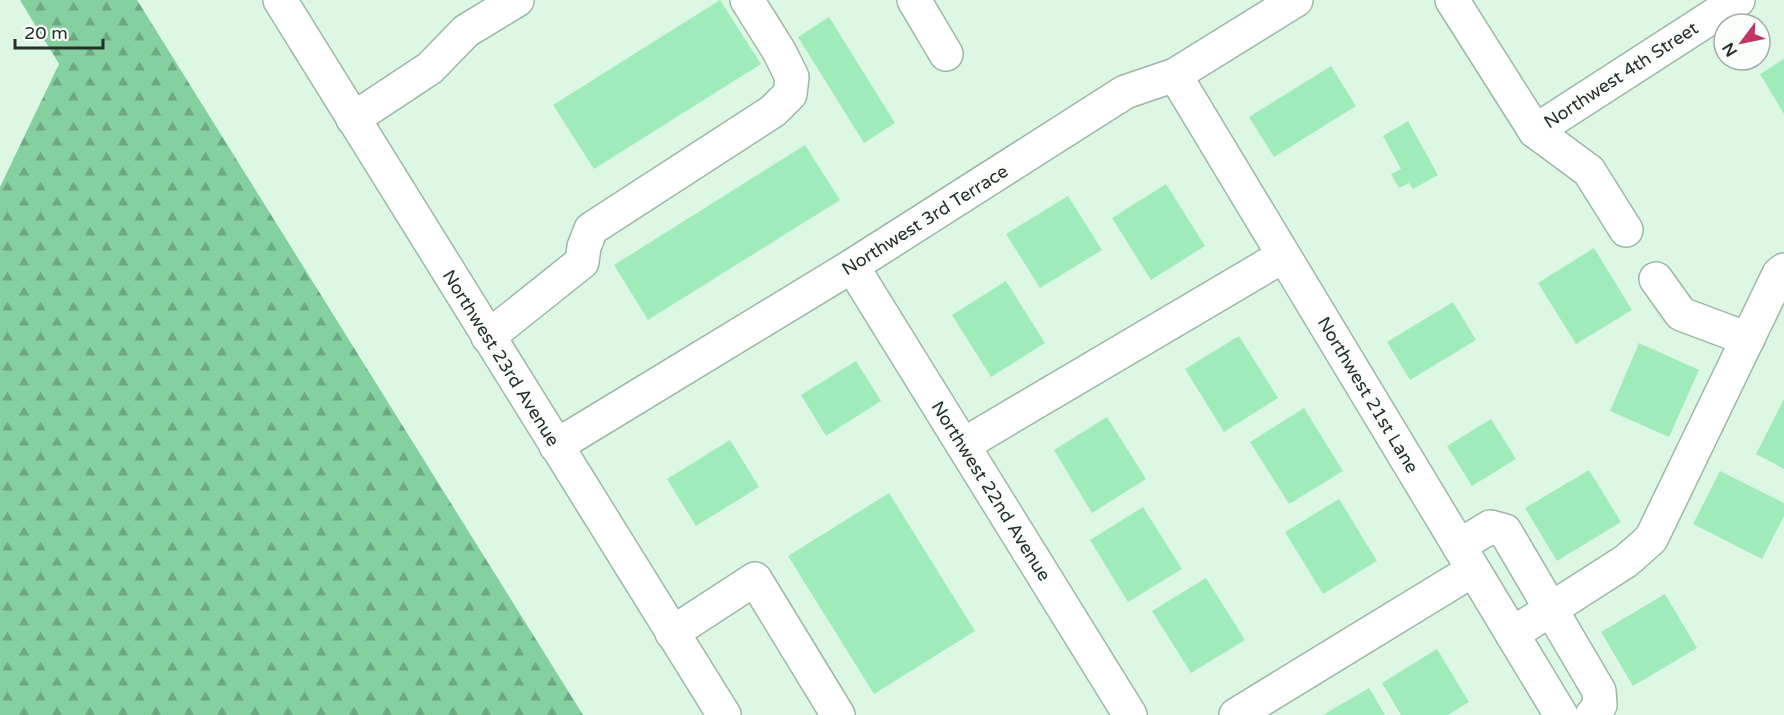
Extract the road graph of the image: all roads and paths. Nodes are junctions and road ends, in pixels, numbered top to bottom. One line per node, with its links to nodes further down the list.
1 (280, 0): 10 (street, Northwest 23rd Avenue)
2 (517, 0): 10 (street)
3 (747, 0): 17 (street)
4 (914, 0): 8 (street)
5 (1296, 0): 9 (street, Northwest 3rd Terrace)
6 (1452, 0): 11 (street)
7 (1738, 0): 11 (street, Northwest 4th Street)
8 (946, 54)
9 (1175, 75): 13 (street, Northwest 21st Lane); 14 (street, Northwest 3rd Terrace)
10 (353, 119): 17 (street, Northwest 23rd Avenue)
11 (1535, 131): 12 (street)
12 (1626, 230)
13 (1283, 256): 19 (street); 21 (street, Northwest 21st Lane)
14 (852, 266): 19 (street, Northwest 22nd Avenue); 20 (street, Northwest 3rd Terrace)
15 (1784, 270): 18 (street)
16 (1656, 279): 18 (street)
17 (488, 337): 20 (street, Northwest 23rd Avenue)
18 (1748, 339): 22 (street)
19 (963, 445): 27 (street, Northwest 22nd Avenue)
20 (556, 446): 23 (street, Northwest 23rd Avenue)
21 (1466, 558): 22 (street); 24 (street, Northwest 21st Lane); 28 (street)
22 (1551, 609): 24 (street); 30 (street)
23 (672, 633): 25 (street, Northwest 23rd Avenue); 26 (street)
24 (1512, 634): 29 (street, Northwest 21st Lane)
25 (724, 715)
26 (838, 715)
27 (1130, 715)
28 (1236, 715)
29 (1561, 715)
30 (1592, 715)

